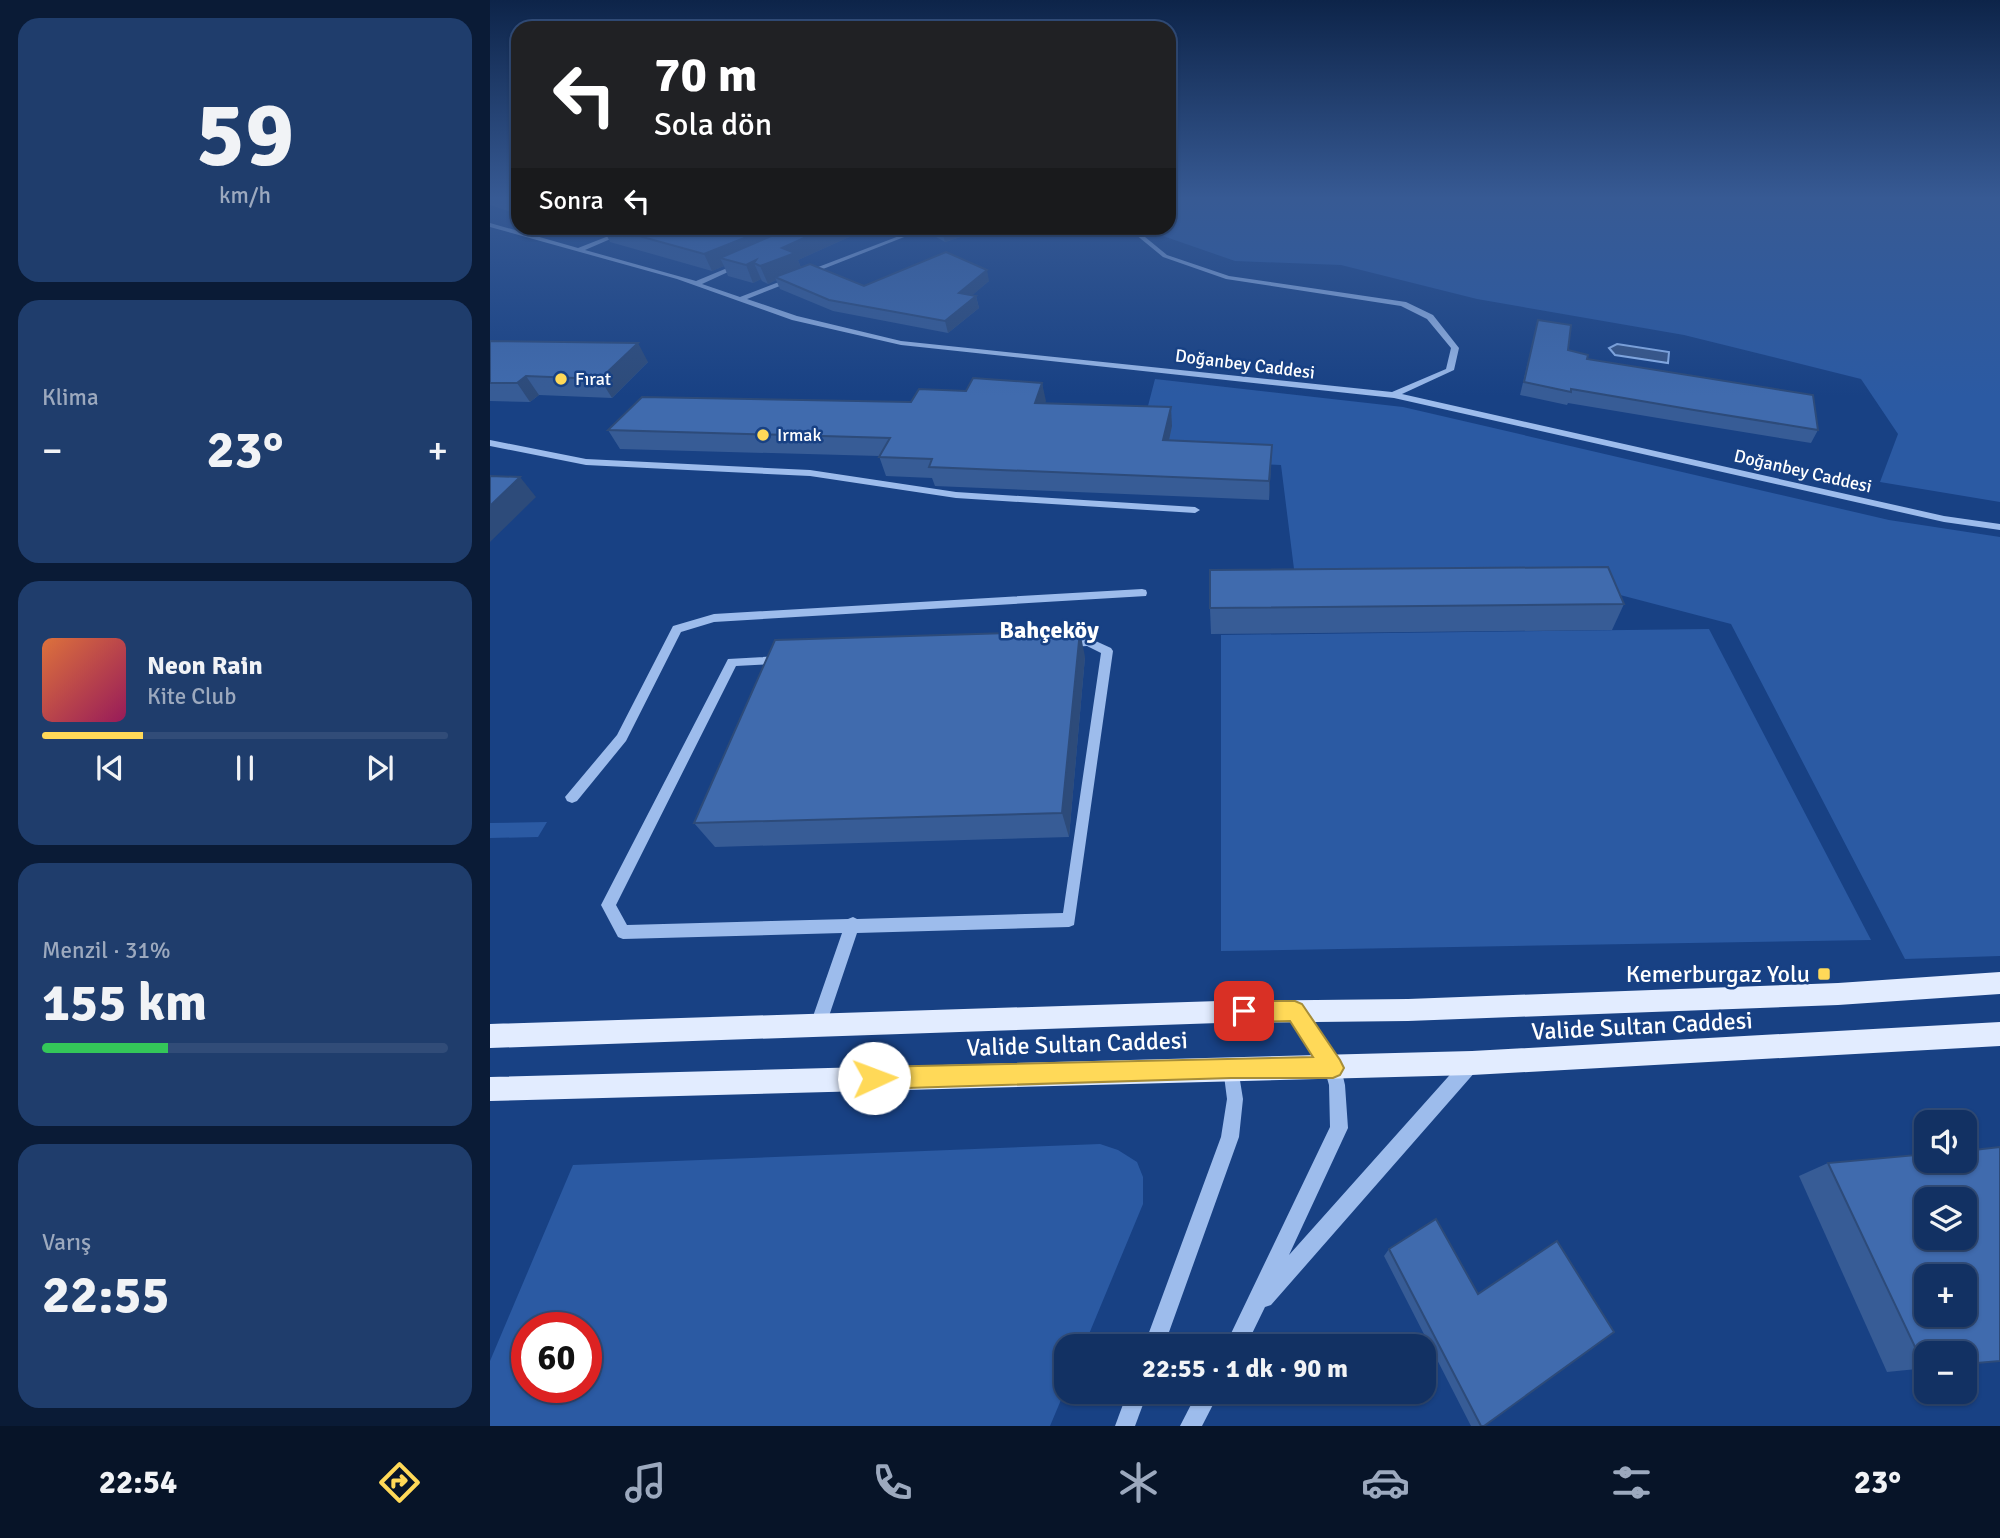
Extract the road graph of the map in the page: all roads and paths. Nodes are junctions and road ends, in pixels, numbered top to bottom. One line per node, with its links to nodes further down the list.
1 (625, 264): 5 (street, Doğanbey Caddesi)
2 (742, 264): 5 (street)
3 (832, 264): 6 (street)
4 (1187, 264): 7 (street)
5 (696, 284): 6 (street, Doğanbey Caddesi)
6 (740, 299): 7 (street, Doğanbey Caddesi)
7 (1394, 395): 10 (street, Doğanbey Caddesi)
8 (490, 443): 9 (street)
9 (1195, 510)
10 (2000, 527)
11 (1142, 593): 12 (street)
12 (572, 797)
13 (853, 925): 13 (street); 16 (street)
14 (2000, 983): 15 (main road, Valide Sultan Caddesi)
15 (1295, 1011): 16 (main road, Valide Sultan Caddesi); 21 (street)
16 (818, 1025): 18 (main road, Valide Sultan Caddesi)
17 (2000, 1034): 19 (main road, Valide Sultan Caddesi)
18 (490, 1035)
19 (1472, 1063): 21 (main road, Valide Sultan Caddesi); 23 (street)
20 (1231, 1068): 21 (main road, Valide Sultan Caddesi); 22 (main road, Valide Sultan Caddesi); 24 (street)
21 (1333, 1068): 23 (street)
22 (490, 1089)
23 (1255, 1308): 25 (street)
24 (1158, 1334)
25 (1241, 1334)
26 (1133, 1404): 28 (street)
27 (1203, 1404): 29 (street)
28 (1125, 1426)
29 (1190, 1426)

